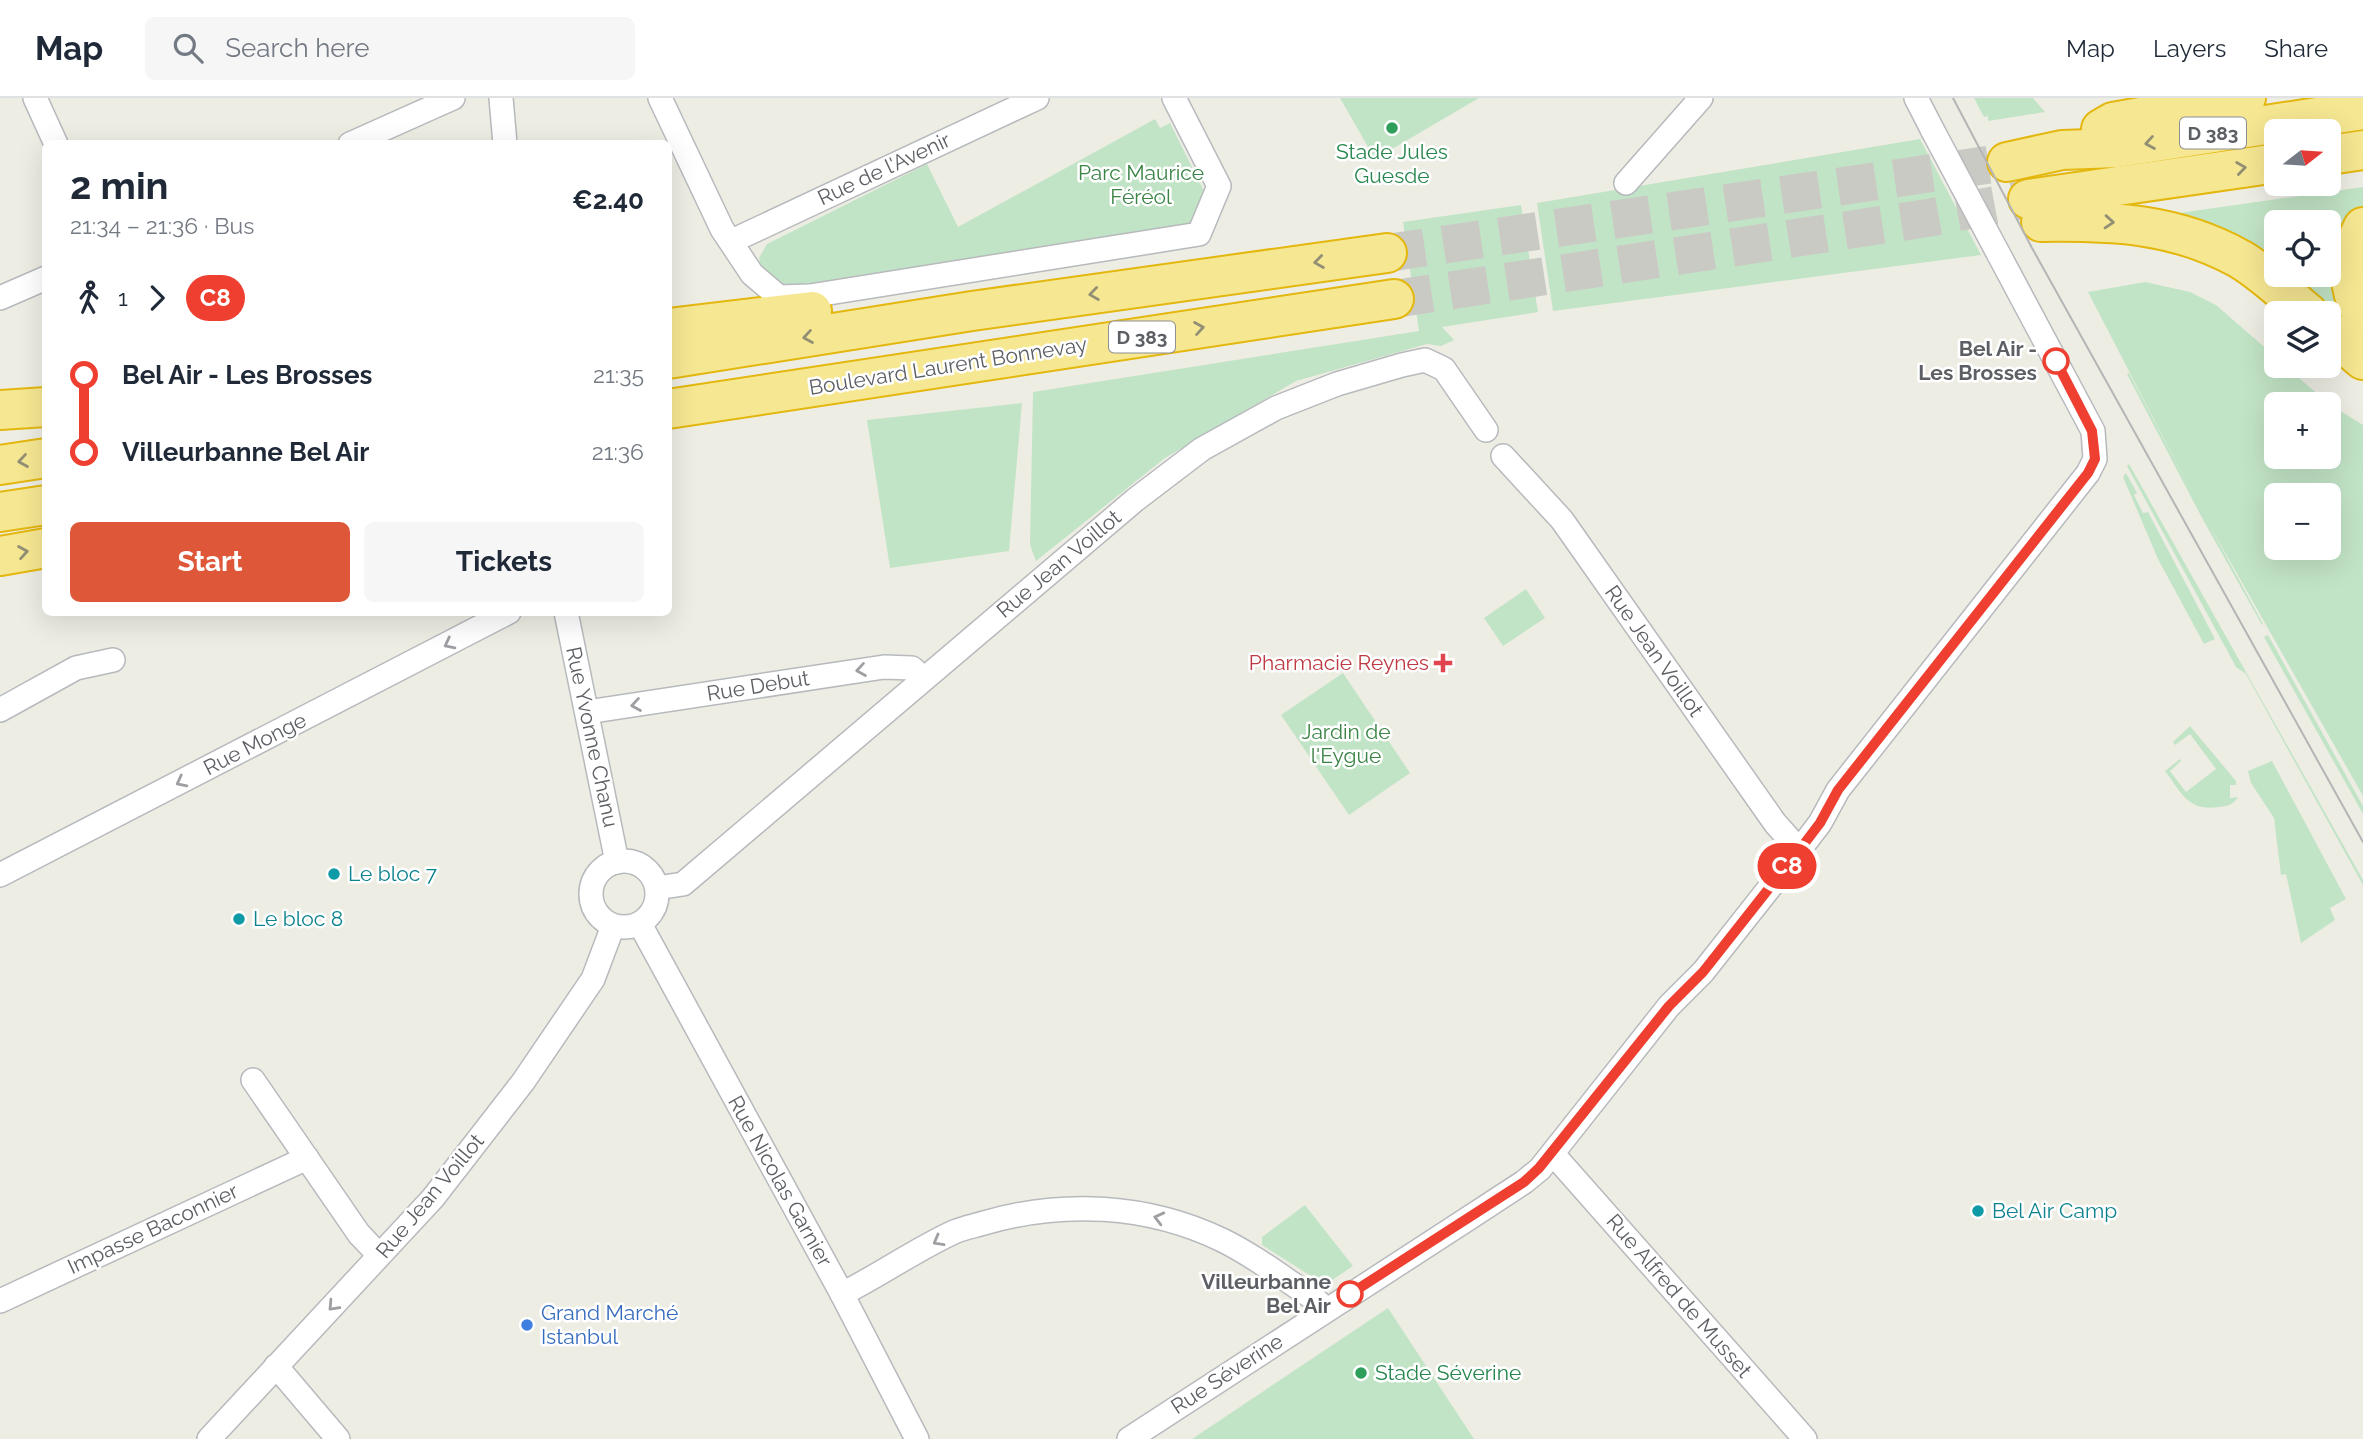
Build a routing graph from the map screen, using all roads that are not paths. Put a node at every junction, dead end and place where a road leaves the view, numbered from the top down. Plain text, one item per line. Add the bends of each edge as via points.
1 (35, 98) edge
2 (453, 98) edge
3 (501, 98) edge
4 (660, 98) edge
5 (1037, 98) edge
6 (1174, 98) edge
7 (1701, 98) edge
8 (1916, 98) edge
9 (2246, 98) edge
10 (2363, 110) edge
11 (54, 140) edge
12 (360, 140) edge
13 (505, 140) edge
14 (2062, 150) junction
15 (2363, 150) edge
16 (2342, 153) edge
17 (2007, 162) tunnel mouth
18 (2264, 166) edge
19 (1626, 183) dead end
20 (2363, 227) edge
21 (732, 241) junction
22 (1387, 253) tunnel mouth
23 (42, 280) edge
24 (0, 298) edge
25 (1394, 299) tunnel mouth
26 (2293, 301) edge
27 (972, 311) junction
28 (2363, 317) edge
29 (672, 328) edge
30 (2341, 341) edge
31 (672, 358) edge
32 (2363, 360) edge
33 (889, 375) junction
34 (42, 407) edge
35 (672, 408) edge
36 (0, 410) edge
37 (1486, 430) dead end
38 (672, 432) edge
39 (1503, 456) dead end
40 (42, 459) edge
41 (0, 465) edge
42 (42, 506) edge
43 (0, 512) edge
44 (42, 549) edge
45 (0, 556) edge
46 (501, 616) edge
47 (567, 616) edge
48 (114, 660) dead end
49 (924, 679) junction
50 (0, 710) edge
51 (587, 712) junction
52 (1800, 850) junction
53 (617, 862) junction
54 (0, 876) edge
55 (657, 888) junction
56 (640, 924) junction
57 (612, 926) junction
58 (253, 1080) dead end
59 (1553, 1154) junction
60 (307, 1158) junction
61 (379, 1255) junction
62 (842, 1294) junction
63 (0, 1301) edge
64 (1326, 1310) junction
65 (276, 1366) junction
66 (209, 1439) edge
67 (338, 1439) edge
68 (917, 1439) edge
69 (1129, 1439) edge
70 (1805, 1439) edge

1 - 11 street
2 - 12 street
3 - 13 street
4 - 21 street via 722,229
5 - 21 street, Rue de l'Avenir
6 - 21 street via 1219,186 1199,234 810,296 779,297 751,274
7 - 19 street
8 - 52 street, Rue Séverine, bridge via 2087,417 2095,459 2067,501 1838,790
9 - 14 highway via 2113,122
10 -> 14 highway, D 383 via 2117,148
14 - 17 highway, D 383
15 - 16 highway
18 - 26 highway, D 383 via 2035,211 2155,227 2199,239 2242,261
20 - 28 highway via 2353,248 2350,278
22 -> 27 highway, D 383
23 - 24 street
33 -> 25 highway, Boulevard Laurent Bonnevay / D 383
27 - 29 highway via 855,306
27 -> 31 highway, D 383
30 - 32 highway
33 - 35 highway, Boulevard Laurent Bonnevay / D 383
33 - 38 highway via 836,400
34 - 36 highway
37 - 49 street, Rue Jean Voillot via 1444,369 1425,360 1337,384 1276,408 1202,449 1135,500
39 - 52 street, Rue Jean Voillot via 1562,520 1774,823
40 -> 41 highway
42 - 43 highway
45 -> 44 highway
46 -> 54 street, Rue Monge
47 - 51 street, Rue Yvonne Chanu
48 - 50 street via 76,668
49 -> 51 street, Rue Debut via 912,668 884,667
49 - 55 street, Rue Jean Voillot via 683,884
51 - 53 street, Rue Yvonne Chanu
52 - 59 street, Rue Séverine
53 - 55 street via 638,864
53 - 57 street via 600,872 591,890 596,911
55 - 56 street via 654,909
56 - 57 street
56 - 62 street, Rue Nicolas Garnier
57 - 61 street, Rue Jean Voillot via 593,979 523,1082 433,1198
58 - 60 street
59 - 64 street, Rue Séverine via 1524,1182
59 - 70 street, Rue Alfred de Musset
60 - 61 street via 359,1234
60 - 63 street, Impasse Baconnier
61 -> 65 street, Rue Jean Voillot
64 -> 62 street via 1223,1240 1182,1224 1091,1207 1004,1217 955,1232
62 - 68 street, Rue Nicolas Garnier
64 - 69 street, Rue Séverine
65 - 66 street, Rue Jean Voillot
65 - 67 street

